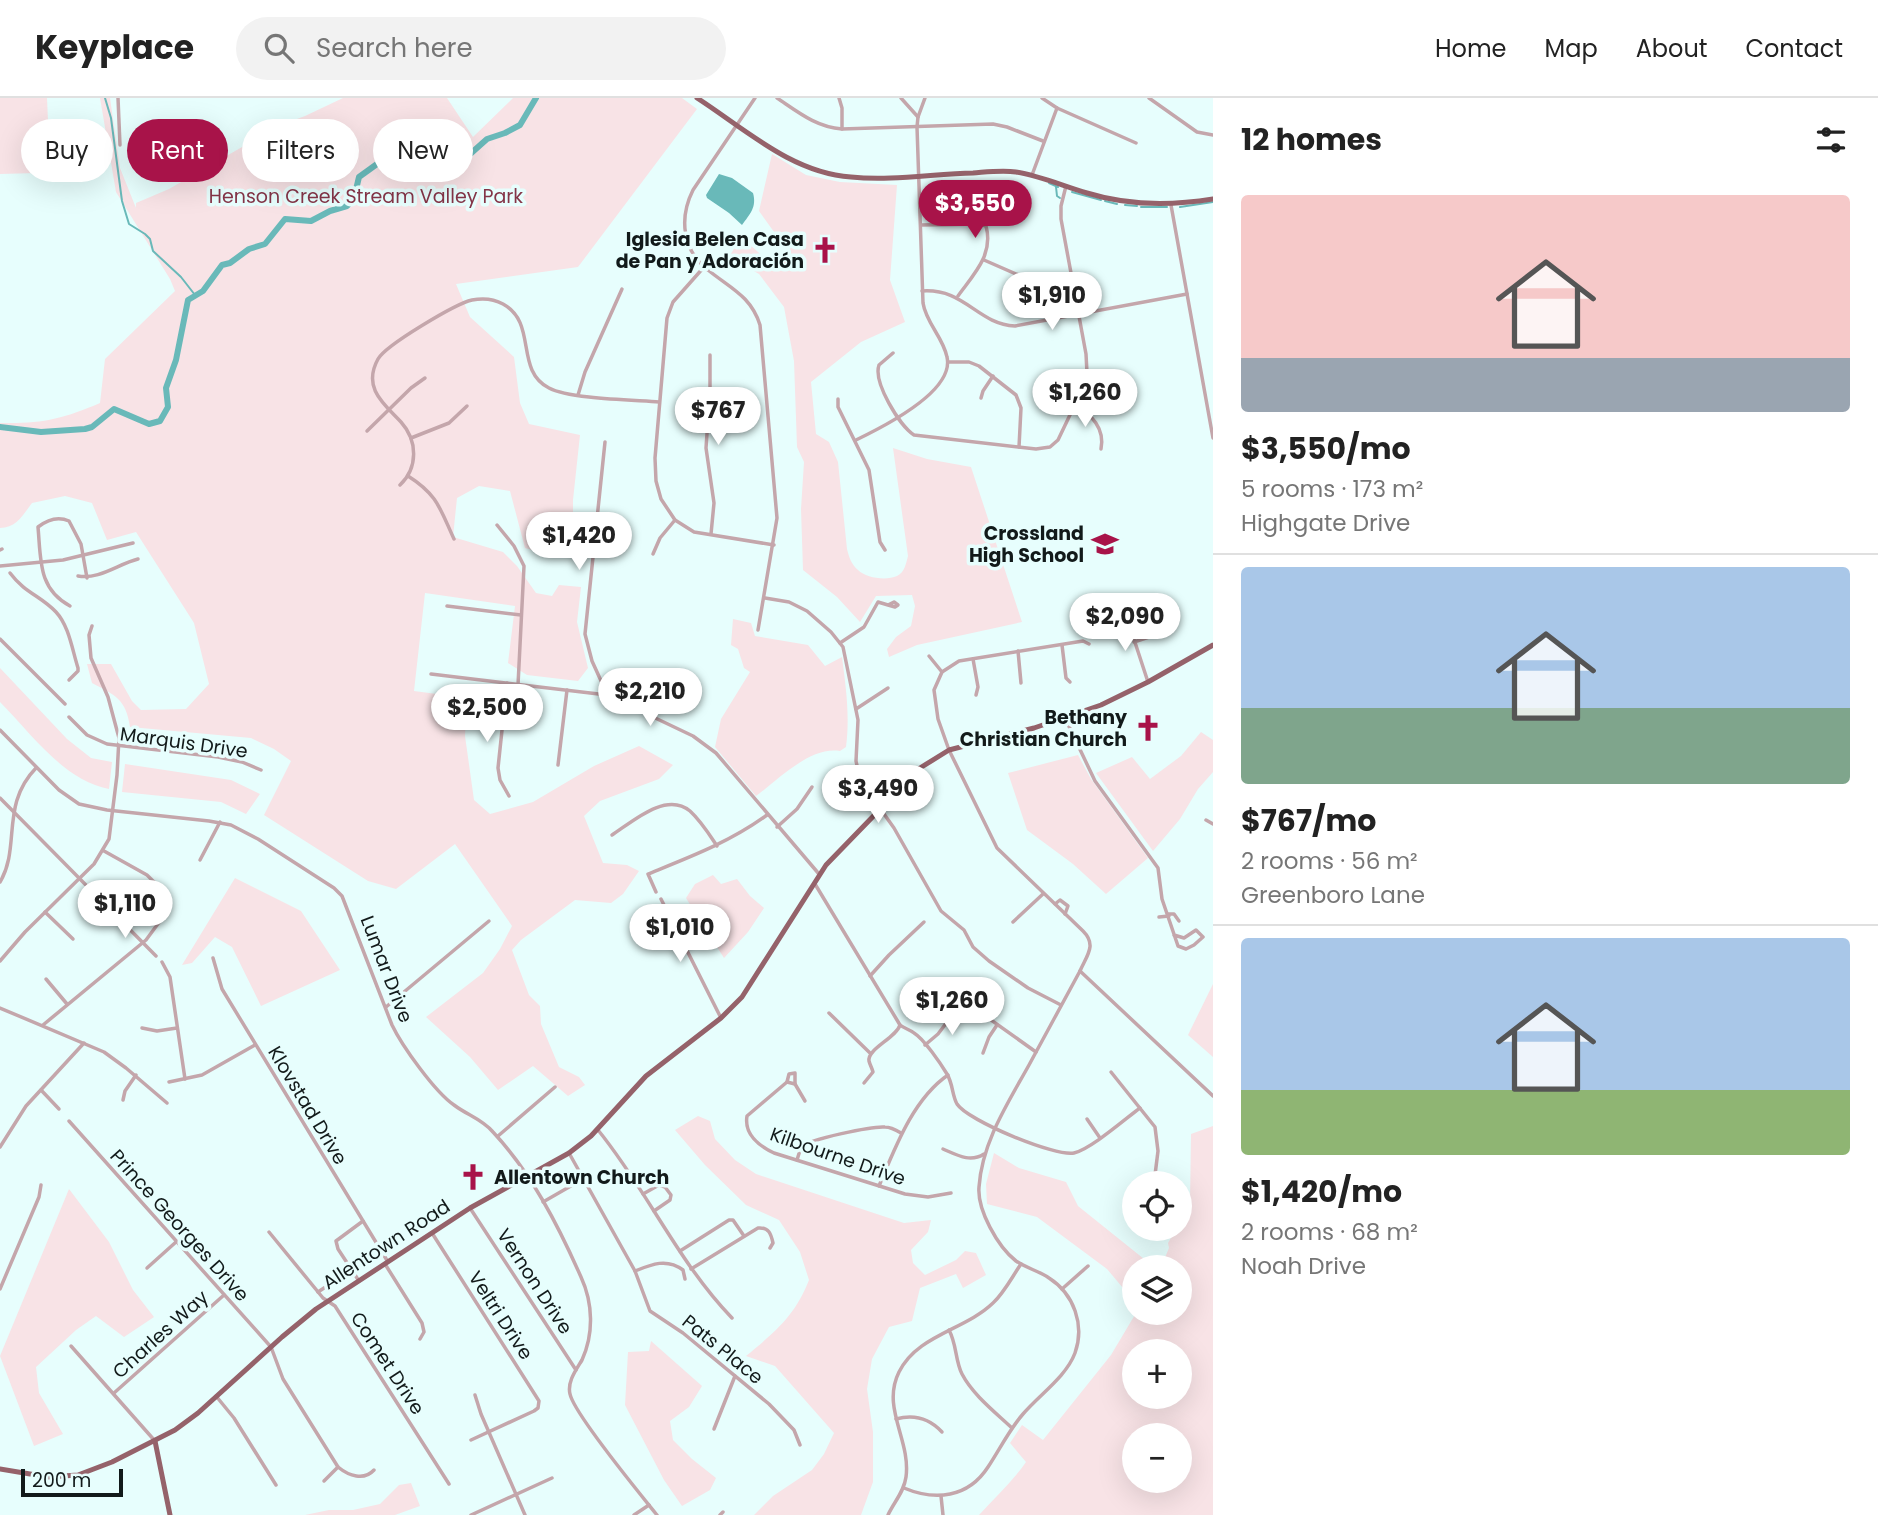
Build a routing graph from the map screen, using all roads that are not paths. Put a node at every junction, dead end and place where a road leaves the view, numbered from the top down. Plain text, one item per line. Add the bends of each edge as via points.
1 (118, 98) edge
2 (697, 98) edge
3 (755, 98) edge
4 (777, 98) edge
5 (839, 98) edge
6 (901, 98) edge
7 (925, 98) edge
8 (1042, 98) edge
9 (1149, 98) edge
10 (1058, 108) junction
11 (918, 117) junction
12 (736, 125) junction
13 (917, 127) junction
14 (842, 129) junction
15 (1213, 135) edge
16 (1043, 141) junction
17 (1136, 143) dead end
18 (120, 145) dead end
19 (918, 175) junction
20 (1032, 175) junction
21 (1066, 186) junction
22 (1213, 199) edge
23 (1171, 205) junction
24 (921, 225) junction
25 (984, 260) junction
26 (704, 267) junction
27 (1023, 277) dead end
28 (622, 289) dead end
29 (922, 291) junction
30 (1187, 295) junction
31 (957, 297) junction
32 (1078, 314) junction
33 (893, 354) dead end
34 (709, 355) dead end
35 (947, 362) junction
36 (993, 376) junction
37 (425, 378) dead end
38 (578, 395) junction
39 (981, 398) dead end
40 (838, 399) dead end
41 (659, 402) junction
42 (467, 406) dead end
43 (1074, 406) junction
44 (388, 411) junction
45 (898, 418) junction
46 (367, 431) dead end
47 (411, 438) junction
48 (1213, 438) edge
49 (856, 440) junction
50 (606, 442) dead end
51 (1018, 447) junction
52 (1101, 449) dead end
53 (408, 477) junction
54 (400, 485) dead end
55 (675, 520) junction
56 (497, 525) dead end
57 (711, 534) junction
58 (454, 539) dead end
59 (133, 543) dead end
60 (774, 545) junction
61 (885, 550) dead end
62 (653, 554) dead end
63 (85, 556) junction
64 (138, 559) dead end
65 (42, 563) junction
66 (0, 566) edge
67 (10, 573) dead end
68 (78, 576) dead end
69 (87, 578) junction
70 (50, 591) junction
71 (40, 598) junction
72 (765, 598) junction
73 (70, 606) dead end
74 (447, 606) dead end
75 (901, 610) dead end
76 (521, 615) junction
77 (1126, 615) dead end
78 (92, 626) dead end
79 (758, 631) dead end
80 (1167, 631) dead end
81 (0, 639) edge
82 (1134, 642) junction
83 (840, 643) junction
84 (1089, 643) dead end
85 (1062, 645) junction
86 (1213, 645) edge
87 (1018, 651) junction
88 (929, 656) dead end
89 (972, 659) junction
90 (942, 672) junction
91 (430, 674) dead end
92 (69, 680) dead end
93 (1070, 682) dead end
94 (1148, 682) junction
95 (507, 683) junction
96 (1021, 683) dead end
97 (518, 685) junction
98 (888, 688) dead end
99 (567, 690) junction
100 (607, 695) junction
101 (976, 695) dead end
102 (65, 704) dead end
103 (856, 709) junction
104 (69, 717) dead end
105 (1065, 718) junction
106 (0, 730) edge
107 (119, 747) junction
108 (950, 750) junction
109 (558, 765) dead end
110 (36, 768) junction
111 (261, 770) dead end
112 (812, 787) dead end
113 (509, 796) dead end
114 (0, 798) edge
115 (881, 807) junction
116 (13, 811) junction
117 (113, 811) junction
118 (767, 815) junction
119 (1206, 820) dead end
120 (219, 822) junction
121 (1213, 824) edge
122 (777, 827) junction
123 (612, 835) dead end
124 (717, 846) junction
125 (104, 851) junction
126 (200, 860) dead end
127 (820, 874) junction
128 (80, 879) junction
129 (0, 882) edge
130 (814, 882) junction
131 (656, 892) dead end
132 (1043, 894) junction
133 (661, 899) dead end
134 (1055, 904) junction
135 (46, 912) junction
136 (1065, 914) junction
137 (1168, 915) junction
138 (1159, 917) dead end
139 (489, 921) dead end
140 (1179, 921) dead end
141 (924, 922) dead end
142 (1013, 922) dead end
143 (1174, 935) junction
144 (73, 939) dead end
145 (142, 942) junction
146 (156, 956) dead end
147 (213, 958) dead end
148 (0, 961) edge
149 (162, 962) dead end
150 (1080, 971) junction
151 (870, 976) junction
152 (46, 979) dead end
153 (68, 1005) junction
154 (1061, 1005) junction
155 (386, 1007) junction
156 (0, 1008) edge
157 (829, 1013) dead end
158 (721, 1018) junction
159 (43, 1025) junction
160 (900, 1025) junction
161 (997, 1025) junction
162 (142, 1028) dead end
163 (177, 1028) junction
164 (85, 1043) junction
165 (255, 1045) junction
166 (925, 1045) junction
167 (1036, 1052) junction
168 (870, 1053) junction
169 (983, 1053) dead end
170 (1111, 1072) dead end
171 (136, 1075) junction
172 (948, 1075) junction
173 (186, 1079) junction
174 (169, 1082) dead end
175 (787, 1082) junction
176 (863, 1083) dead end
177 (795, 1084) junction
178 (555, 1087) dead end
179 (41, 1090) junction
180 (1213, 1096) edge
181 (123, 1100) dead end
182 (805, 1101) dead end
183 (167, 1103) dead end
184 (1140, 1108) junction
185 (59, 1109) dead end
186 (1087, 1119) dead end
187 (69, 1121) dead end
188 (995, 1129) junction
189 (598, 1130) junction
190 (901, 1133) junction
191 (497, 1137) junction
192 (1100, 1138) junction
193 (0, 1147) edge
194 (943, 1149) dead end
195 (569, 1153) junction
196 (985, 1154) junction
197 (797, 1160) junction
198 (1156, 1171) edge
199 (529, 1175) junction
200 (583, 1179) junction
201 (41, 1185) dead end
202 (879, 1186) junction
203 (643, 1194) junction
204 (951, 1194) dead end
205 (543, 1202) junction
206 (470, 1208) junction
207 (654, 1211) junction
208 (363, 1221) junction
209 (269, 1232) dead end
210 (432, 1233) junction
211 (744, 1236) junction
212 (176, 1242) junction
213 (770, 1248) dead end
214 (680, 1251) junction
215 (386, 1263) junction
216 (1021, 1264) junction
217 (1088, 1266) dead end
218 (147, 1268) dead end
219 (691, 1269) junction
220 (352, 1270) junction
221 (635, 1271) junction
222 (7, 1272) junction
223 (0, 1274) edge
224 (685, 1279) dead end
225 (359, 1281) junction
226 (0, 1289) edge
227 (1062, 1289) junction
228 (318, 1292) junction
229 (224, 1295) junction
230 (328, 1301) junction
231 (732, 1318) dead end
232 (949, 1331) junction
233 (420, 1339) dead end
234 (71, 1346) dead end
235 (271, 1347) junction
236 (576, 1370) junction
237 (735, 1376) junction
238 (114, 1393) junction
239 (475, 1395) dead end
240 (216, 1396) junction
241 (896, 1419) junction
242 (1012, 1428) junction
243 (714, 1429) dead end
244 (488, 1432) junction
245 (942, 1432) dead end
246 (471, 1440) dead end
247 (155, 1441) junction
248 (800, 1445) dead end
249 (338, 1467) junction
250 (0, 1469) edge
251 (374, 1470) dead end
252 (552, 1478) dead end
253 (324, 1481) dead end
254 (276, 1485) dead end
255 (449, 1485) dead end
256 (904, 1488) junction
257 (516, 1494) junction
258 (941, 1496) junction
259 (649, 1505) junction
260 (170, 1515) edge
261 (471, 1515) edge
262 (525, 1515) edge
263 (634, 1515) edge
264 (657, 1515) edge
265 (888, 1515) edge
266 (943, 1515) edge

1 - 18 street
2 - 12 main road
3 - 12 street
4 - 14 street via 818,124
5 - 14 street
6 - 11 street
7 - 11 street
8 - 10 street
9 - 15 street via 1198,132
10 - 16 street
10 - 17 street
11 - 13 street
12 - 19 main road via 793,161 820,171 860,178
12 - 26 street via 686,205 686,238
13 - 14 street
13 - 16 street via 998,125
13 - 19 street
16 - 20 street
19 - 20 main road
19 - 24 street
20 - 21 main road
21 - 23 main road via 1123,201
21 - 32 street via 1060,212
22 - 23 main road
23 - 30 street
24 - 25 street via 984,225 988,235
24 - 29 street
25 - 27 street
25 - 31 street
26 - 41 street via 668,313
26 - 60 street via 742,294 760,325 777,502
28 - 38 street
29 - 31 street via 938,290
29 - 35 street via 926,315
30 - 32 street
30 - 48 street
31 - 32 street via 1004,325 1022,326
32 - 43 street via 1087,367
33 - 45 street via 881,362 877,375
34 - 57 street via 706,448 714,503
35 - 36 street via 972,363
35 - 45 street via 937,385
36 - 39 street
36 - 51 street via 1020,402
37 - 44 street
38 - 41 street
38 - 44 street via 558,392 535,378 527,360 524,329 512,310 493,300 475,299 384,351 376,363 374,381 379,400
40 - 49 street
41 - 55 street via 656,481 660,499
42 - 47 street via 449,423
43 - 51 street via 1052,446
43 - 52 street via 1096,424
44 - 46 street
44 - 47 street
45 - 49 street
45 - 51 street via 917,437
47 - 53 street via 414,457
49 - 61 street via 869,470
50 - 100 street via 585,634
53 - 54 street
53 - 58 street via 435,498
55 - 57 street via 694,532
55 - 62 street
56 - 76 street via 524,566
57 - 60 street
59 - 63 street
60 - 72 street
63 - 65 street
63 - 65 street via 69,521 46,520 38,527
63 - 69 street
64 - 69 street
65 - 66 street
65 - 70 street
67 - 71 street
68 - 69 street
70 - 71 street
70 - 73 street
71 - 92 street via 58,614 66,629 78,668
72 - 79 street
72 - 83 street via 802,608
74 - 76 street
75 - 83 street via 896,602 878,602 864,627
76 - 97 street
77 - 82 street
78 - 107 street via 91,657 112,708
80 - 82 street
81 - 102 street
82 - 94 street
83 - 103 street
84 - 85 street
85 - 87 street
85 - 93 street
86 - 94 main road, Allentown Road
87 - 89 street
87 - 96 street
88 - 90 street
89 - 90 street via 953,663
89 - 101 street
90 - 108 street via 934,695
91 - 95 street
94 - 105 main road, Allentown Road
95 - 97 street
95 - 113 street via 498,771
97 - 99 street
98 - 103 street
99 - 100 street
99 - 109 street
100 - 118 street via 703,741
103 - 115 street via 858,770
104 - 107 street, Marquis Drive via 92,738
105 - 108 main road, Allentown Road
105 - 137 street via 1095,781 1158,868
106 - 110 street, Lumar Drive
107 - 111 street, Marquis Drive via 218,757
107 - 117 street
108 - 115 main road, Allentown Road via 915,772
108 - 132 street via 995,845
110 - 116 street
110 - 117 street, Lumar Drive via 72,800
112 - 122 street
114 - 116 street
115 - 127 main road, Allentown Road
115 - 154 street via 944,915 961,927 989,961
116 - 128 street
116 - 129 street via 7,866
117 - 120 street, Lumar Drive
117 - 125 street
118 - 122 street
118 - 124 street
119 - 121 street
120 - 126 street
120 - 155 street, Lumar Drive via 258,839 337,890
122 - 127 street
123 - 124 street via 657,808 673,805 693,814
124 - 131 street via 648,874
125 - 128 street
125 - 145 street via 147,875 161,894 160,921
127 - 130 main road, Allentown Road
128 - 135 street
128 - 145 street
130 - 151 street
130 - 158 main road, Allentown Road via 751,985
132 - 134 street
132 - 142 street
133 - 158 street
134 - 136 street
134 - 136 street via 1064,902 1068,906
135 - 144 street
135 - 148 street
136 - 150 street via 1091,941
137 - 138 street
137 - 140 street via 1174,914
137 - 143 street
139 - 155 street
141 - 151 street
143 - 143 street via 1184,938 1196,930 1203,937 1183,949
145 - 146 street
145 - 153 street
147 - 165 street, Klovstad Drive via 220,985
149 - 163 street via 170,978
150 - 154 street
150 - 180 street
151 - 160 street
152 - 153 street
153 - 159 street
154 - 167 street
155 - 191 street, Lumar Drive via 399,1038 444,1096
156 - 159 street
157 - 168 street
158 - 189 main road, Allentown Road via 646,1076
159 - 164 street
160 - 166 street
160 - 168 street via 898,1032
161 - 166 street via 969,1004 960,1005
161 - 167 street
161 - 169 street
162 - 163 street
163 - 173 street
164 - 171 street
164 - 179 street
165 - 173 street via 207,1073
165 - 208 street, Klovstad Drive
166 - 172 street
167 - 188 street
168 - 176 street via 873,1072
170 - 184 street
171 - 181 street
171 - 183 street
172 - 188 street via 959,1107
172 - 190 street
173 - 174 street
175 - 177 street
175 - 177 street via 789,1073 794,1072
175 - 197 street, Kilbourne Drive via 749,1113 746,1125 766,1150
177 - 182 street
178 - 191 street
179 - 185 street
179 - 193 street via 19,1114
184 - 192 street
184 - 198 street via 1155,1127
186 - 192 street
187 - 212 street, Prince Georges Drive
188 - 192 street via 1060,1152 1073,1153
188 - 196 street
189 - 195 main road, Allentown Road
189 - 203 street
190 - 197 street via 878,1127 813,1140 802,1147
190 - 202 street
191 - 199 street, Lumar Drive
194 - 196 street via 968,1159
195 - 199 main road, Allentown Road
195 - 200 street, Pats Place
196 - 216 street via 979,1201 1005,1249
197 - 202 street, Kilbourne Drive
199 - 205 street, Lumar Drive
199 - 206 main road, Allentown Road
200 - 205 street
200 - 221 street, Pats Place
201 - 222 street
202 - 204 street, Kilbourne Drive via 921,1197
203 - 207 street
203 - 207 street via 659,1185 670,1193 670,1200
205 - 236 street, Lumar Drive via 588,1296 589,1334
206 - 210 main road, Allentown Road
206 - 236 street, Vernon Drive
207 - 214 street
208 - 215 street, Klovstad Drive
208 - 220 street via 336,1241
209 - 228 street, Comet Drive
210 - 215 main road, Allentown Road
210 - 244 street, Veltri Drive via 539,1400 534,1411
211 - 213 street via 766,1228 773,1241
211 - 214 street via 729,1220
211 - 219 street
212 - 218 street
212 - 229 street, Prince Georges Drive
214 - 219 street
215 - 225 main road, Allentown Road
215 - 233 street, Klovstad Drive via 422,1323
216 - 227 street
216 - 232 street via 993,1303
217 - 227 street
219 - 231 street
220 - 225 street
220 - 228 street
221 - 224 street via 668,1263 683,1270
221 - 237 street, Pats Place via 652,1314
222 - 223 street
222 - 226 street
225 - 230 main road, Allentown Road
227 - 242 street via 1077,1318 1075,1352
228 - 230 street, Comet Drive
229 - 235 street, Prince Georges Drive
229 - 238 street, Charles Way
230 - 235 main road, Allentown Road
230 - 255 street, Comet Drive
232 - 241 street via 921,1346 903,1364 892,1397
232 - 242 street via 964,1377 994,1414
234 - 238 street
235 - 240 main road, Allentown Road
235 - 249 street via 283,1379
236 - 259 street, Lumar Drive via 569,1391 573,1404
237 - 243 street
237 - 248 street, Pats Place via 786,1421
238 - 247 street
239 - 244 street
240 - 247 main road, Allentown Road
240 - 254 street
241 - 245 street via 920,1418
241 - 256 street via 907,1458
242 - 258 street via 983,1475 960,1491
244 - 246 street
244 - 257 street
247 - 250 main road, Allentown Road via 71,1476
247 - 260 main road
249 - 251 street via 359,1477
249 - 253 street
252 - 257 street
256 - 258 street
256 - 265 street
257 - 261 street
257 - 262 street
258 - 266 street
259 - 263 street
259 - 264 street, Lumar Drive

